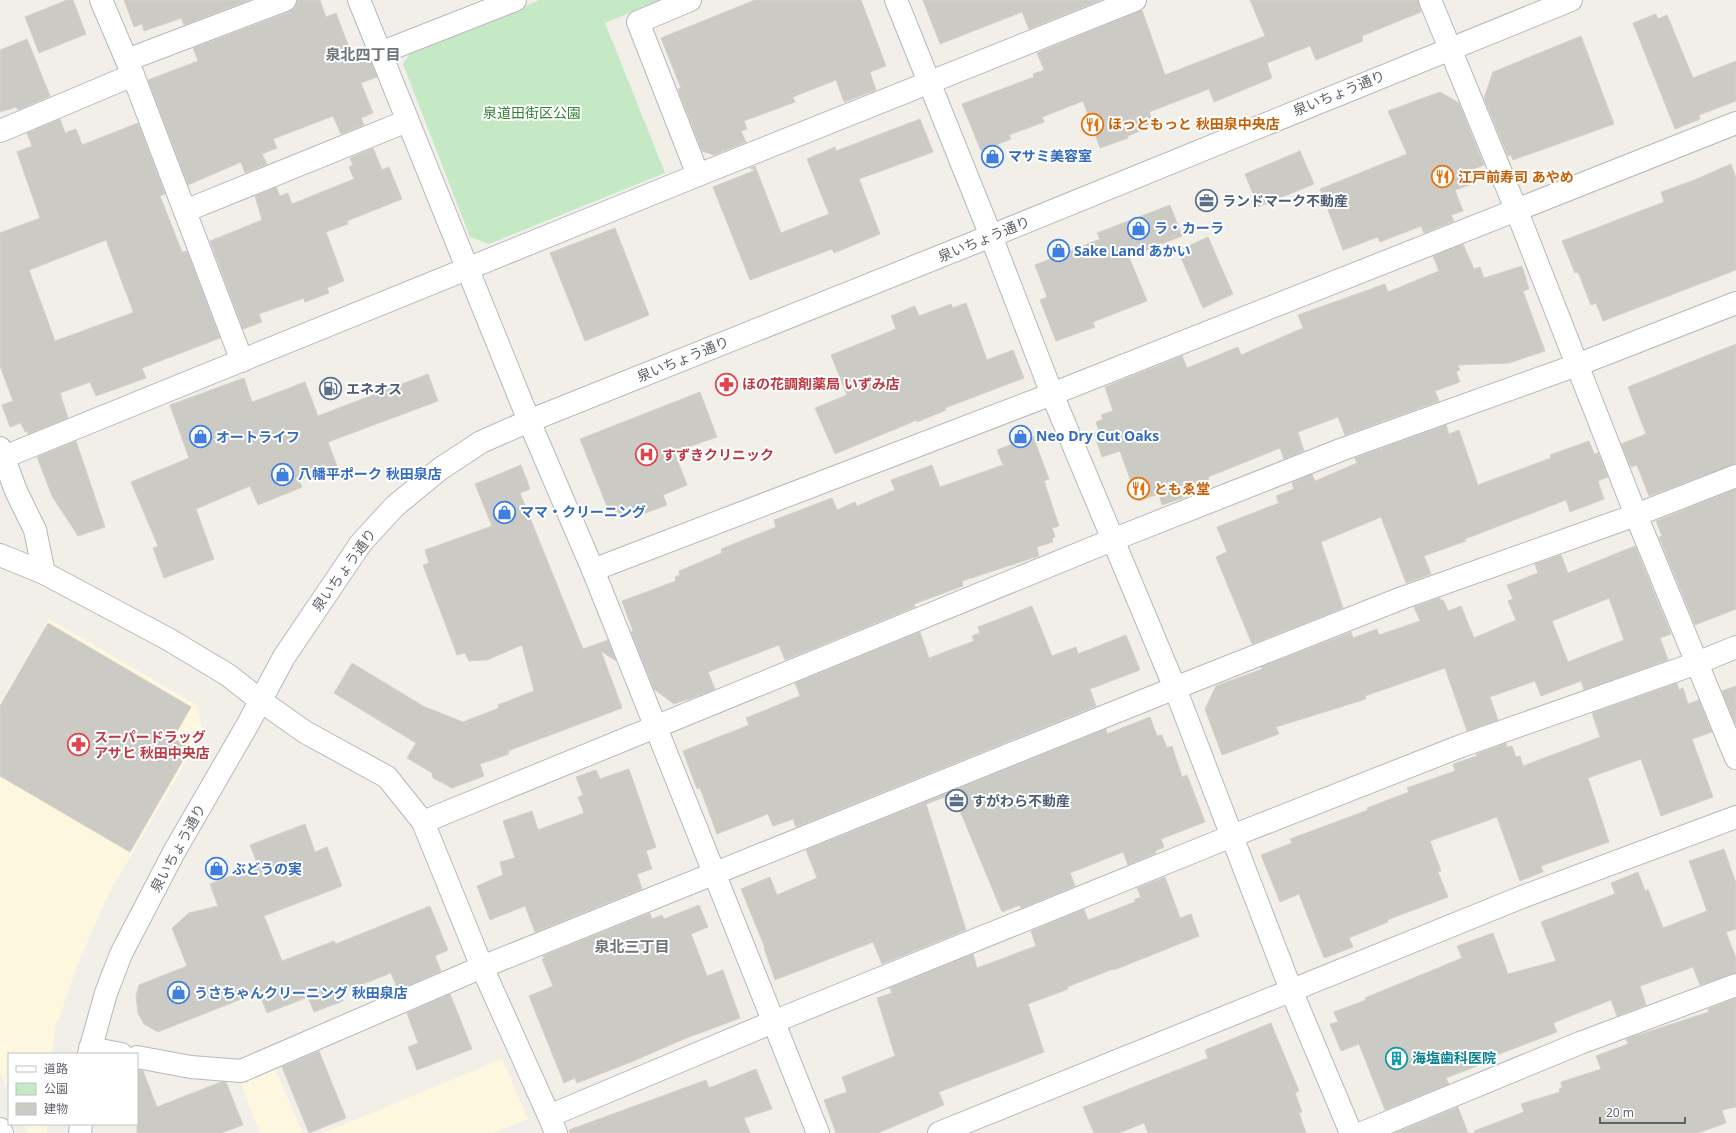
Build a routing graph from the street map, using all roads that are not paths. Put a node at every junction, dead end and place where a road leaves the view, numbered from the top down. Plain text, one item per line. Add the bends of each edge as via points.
1 (101, 0) edge
2 (285, 0) edge
3 (359, 0) edge
4 (515, 0) edge
5 (690, 0) edge
6 (896, 0) edge
7 (1135, 0) edge
8 (1430, 0) edge
9 (1571, 0) edge
10 (1449, 49) junction
11 (380, 53) junction
12 (130, 68) junction
13 (929, 84) junction
14 (407, 121) junction
15 (1736, 123) edge
16 (0, 131) edge
17 (698, 175) junction
18 (1516, 209) junction
19 (185, 211) junction
20 (991, 236) junction
21 (467, 269) junction
22 (1736, 303) edge
23 (242, 361) junction
24 (1577, 365) junction
25 (1052, 394) junction
26 (529, 421) junction
27 (2, 452) edge
28 (1736, 476) edge
29 (1636, 515) junction
30 (1112, 540) junction
31 (0, 555) edge
32 (593, 570) junction
33 (44, 573) junction
34 (1736, 647) edge
35 (1697, 663) junction
36 (1175, 688) junction
37 (261, 701) junction
38 (655, 726) junction
39 (1736, 758) edge
40 (1736, 817) edge
41 (423, 822) junction
42 (1232, 836) junction
43 (714, 873) junction
44 (482, 966) junction
45 (1736, 985) edge
46 (1291, 990) junction
47 (773, 1022) junction
48 (90, 1051) edge
49 (111, 1053) edge
50 (138, 1057) edge
51 (552, 1124) edge
52 (0, 1129) edge
53 (2, 1133) edge
54 (818, 1133) edge
55 (939, 1133) edge
56 (1351, 1133) edge
57 (1362, 1133) edge

1 - 12 street
2 - 12 street
3 - 11 street
4 - 11 street
5 - 17 street via 638,22
6 - 13 street
7 - 13 street
8 - 10 street
9 - 10 street, 泉いちょう通り
10 - 18 street
10 - 20 street, 泉いちょう通り
11 - 14 street
12 - 16 street
12 - 19 street
13 - 17 street
13 - 20 street
14 - 19 street
14 - 21 street
15 - 18 street
17 - 21 street
18 - 24 street
18 - 25 street
19 - 23 street
20 - 25 street
20 - 26 street, 泉いちょう通り
21 - 23 street
21 - 26 street
22 - 24 street
23 - 27 street
24 - 29 street
24 - 30 street via 1343,449
25 - 30 street
25 - 32 street
26 - 32 street
26 - 37 street, 泉いちょう通り via 481,442 446,465 395,506 361,543 284,657
27 - 33 street via 16,491 35,530
28 - 29 street
29 - 35 street
29 - 36 street via 1402,598
30 - 36 street
30 - 38 street
31 - 33 street
32 - 38 street
33 - 37 street via 168,639 228,675
34 - 35 street
35 - 39 street
35 - 42 street via 1460,746
36 - 42 street
36 - 43 street
37 - 41 street via 305,732 387,777
37 - 48 street, 泉いちょう通り via 174,852 121,954 106,993
38 - 41 street
38 - 43 street
40 - 46 street via 1522,897
41 - 44 street
42 - 46 street
42 - 47 street
43 - 44 street
43 - 47 street
44 - 50 street via 242,1071 190,1067
44 - 51 street
45 - 57 street via 1580,1042
46 - 55 street
46 - 56 street
47 - 51 street
47 - 54 street
48 - 49 street
52 - 53 street

